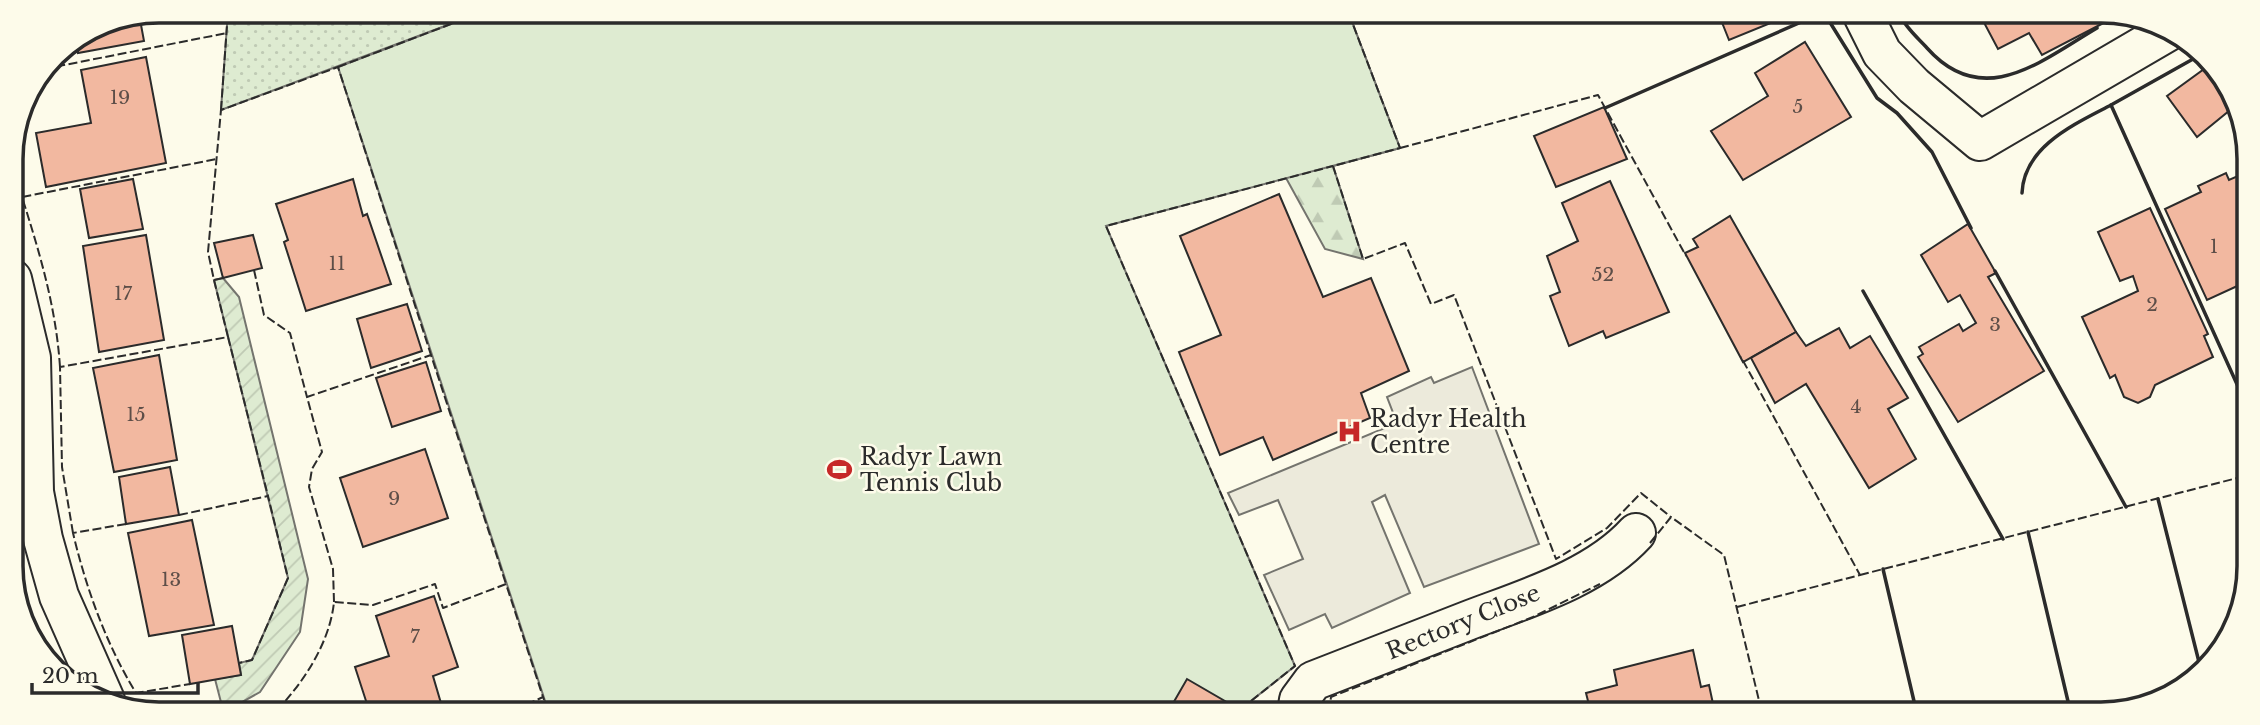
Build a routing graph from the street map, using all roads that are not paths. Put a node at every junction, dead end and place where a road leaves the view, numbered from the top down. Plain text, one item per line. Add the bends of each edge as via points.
1 (1867, 23) edge
2 (2160, 36) edge
3 (23, 325) edge
4 (1636, 533) dead end
5 (100, 688) edge
6 (1299, 702) edge

1 - 2 street via 1882,53 1980,141
3 - 5 street via 31,358 34,492 43,539 59,596
4 - 6 street, Rectory Close via 1594,566 1525,599 1313,681

